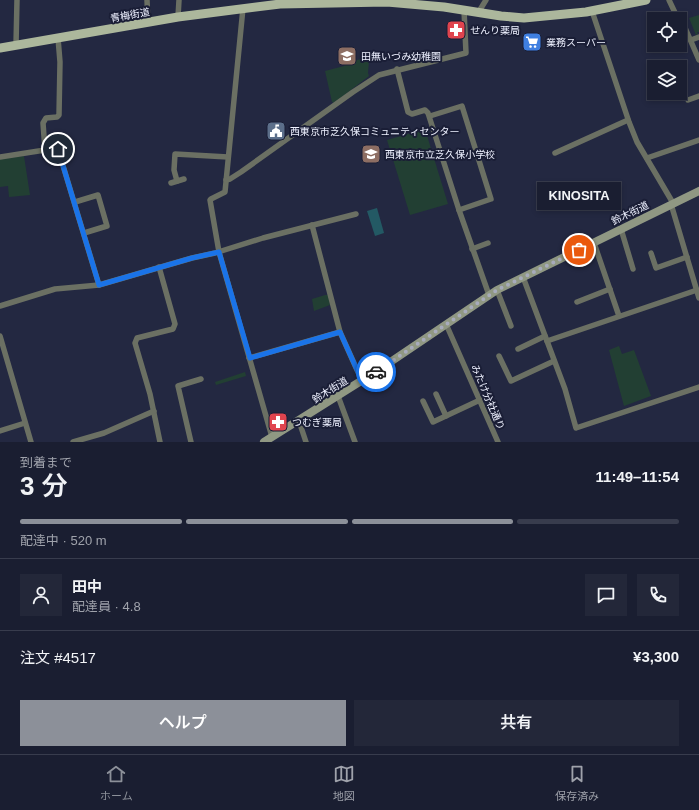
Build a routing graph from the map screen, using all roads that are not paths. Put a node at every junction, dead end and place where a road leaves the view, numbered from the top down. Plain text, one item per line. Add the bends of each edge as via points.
1 (17, 0) edge
2 (147, 0) edge
3 (179, 0) edge
4 (486, 0) edge
5 (646, 0) edge
6 (669, 0) edge
7 (330, 2) edge
8 (247, 6) junction
9 (464, 10) junction
10 (592, 11) junction
11 (675, 12) edge
12 (478, 13) junction
13 (178, 17) junction
14 (148, 23) junction
15 (687, 33) edge
16 (699, 37) edge
17 (58, 38) junction
18 (691, 40) junction
19 (16, 45) junction
20 (0, 48) edge
21 (699, 60) edge
22 (397, 69) junction
23 (699, 96) edge
24 (688, 100) dead end
25 (430, 116) junction
26 (628, 120) junction
27 (699, 140) edge
28 (45, 150) junction
29 (555, 152) dead end
30 (0, 157) edge
31 (228, 158) junction
32 (647, 158) junction
33 (184, 179) dead end
34 (226, 180) junction
35 (177, 181) junction
36 (171, 183) dead end
37 (699, 190) edge
38 (75, 202) junction
39 (672, 204) junction
40 (459, 210) junction
41 (356, 214) dead end
42 (312, 225) junction
43 (621, 230) junction
44 (84, 233) junction
45 (488, 243) dead end
46 (594, 243) junction
47 (472, 249) junction
48 (219, 252) junction
49 (651, 253) dead end
50 (687, 257) junction
51 (159, 267) junction
52 (633, 270) dead end
53 (523, 277) junction
54 (99, 285) junction
55 (610, 289) junction
56 (497, 290) junction
57 (696, 290) junction
58 (489, 295) junction
59 (699, 298) edge
60 (577, 302) dead end
61 (0, 306) edge
62 (619, 316) junction
63 (446, 324) junction
64 (512, 326) dead end
65 (340, 332) junction
66 (0, 336) edge
67 (546, 339) junction
68 (518, 349) dead end
69 (499, 356) dead end
70 (250, 358) junction
71 (554, 361) junction
72 (201, 379) dead end
73 (362, 381) junction
74 (699, 387) edge
75 (436, 394) dead end
76 (338, 396) junction
77 (480, 400) junction
78 (423, 401) dead end
79 (154, 411) junction
80 (446, 416) junction
81 (299, 421) junction
82 (25, 423) junction
83 (0, 431) edge
84 (272, 437) junction
85 (31, 442) edge
86 (73, 442) edge
87 (160, 442) edge
88 (191, 442) edge
89 (264, 442) edge
90 (306, 442) edge
91 (355, 442) edge
92 (498, 442) edge

1 - 19 street
2 - 14 street
3 - 13 street
4 - 12 street
5 - 10 main road, 青梅街道
6 - 11 street
7 - 8 main road, 青梅街道
7 - 9 main road, 青梅街道 via 387,2
8 - 13 main road, 青梅街道
8 - 31 street
9 - 12 main road, 青梅街道
9 - 22 street via 466,53
10 - 12 main road, 青梅街道 via 524,18
10 - 26 street
13 - 14 main road, 青梅街道
14 - 17 main road, 青梅街道
15 - 18 street
16 - 18 street
17 - 19 main road, 青梅街道
17 - 28 street via 59,115 46,118 43,123
18 - 21 street
19 - 20 main road, 青梅街道
22 - 25 street via 408,112 412,114 425,110
22 - 34 street via 379,74
23 - 24 street
25 - 40 street
25 - 40 street via 462,106 491,199
26 - 29 street
26 - 32 street
27 - 32 street
28 - 30 street
28 - 38 street via 58,149
31 - 34 street
31 - 35 street via 175,154 174,170
32 - 39 street
33 - 35 street
34 - 48 street via 225,192 210,200
35 - 36 street
37 - 39 main road, 鈴木街道
38 - 44 street
38 - 44 street via 98,195 107,226
39 - 43 main road, 鈴木街道
39 - 50 street
40 - 47 street
41 - 42 street
42 - 48 street
42 - 65 street
43 - 46 main road, 鈴木街道
43 - 52 street
44 - 54 street
45 - 47 street
46 - 53 main road, 鈴木街道
46 - 55 street
47 - 58 street
48 - 51 street
48 - 70 street
49 - 50 street via 656,268
50 - 57 street
51 - 54 street
51 - 79 street via 175,324 173,328 137,338 135,343
53 - 56 main road, 鈴木街道
53 - 67 street
54 - 61 street via 55,289
55 - 60 street
55 - 62 street
56 - 58 main road, 鈴木街道
56 - 64 street
57 - 59 street
57 - 62 street
58 - 63 main road, 鈴木街道
62 - 67 street
63 - 73 main road, 鈴木街道
63 - 77 street, みたけ分社通り
65 - 70 street
65 - 73 street
66 - 82 street
67 - 68 street
67 - 71 street
69 - 71 street via 510,381
70 - 84 street
71 - 74 street via 576,428
72 - 88 street via 178,386
73 - 76 main road, 鈴木街道
75 - 80 street
76 - 81 main road, 鈴木街道
76 - 91 street
77 - 80 street
77 - 92 street, みたけ分社通り
78 - 80 street via 433,422
79 - 86 street via 104,433
79 - 87 street
81 - 84 main road, 鈴木街道
81 - 90 street
82 - 83 street
82 - 85 street
84 - 89 main road, 鈴木街道

